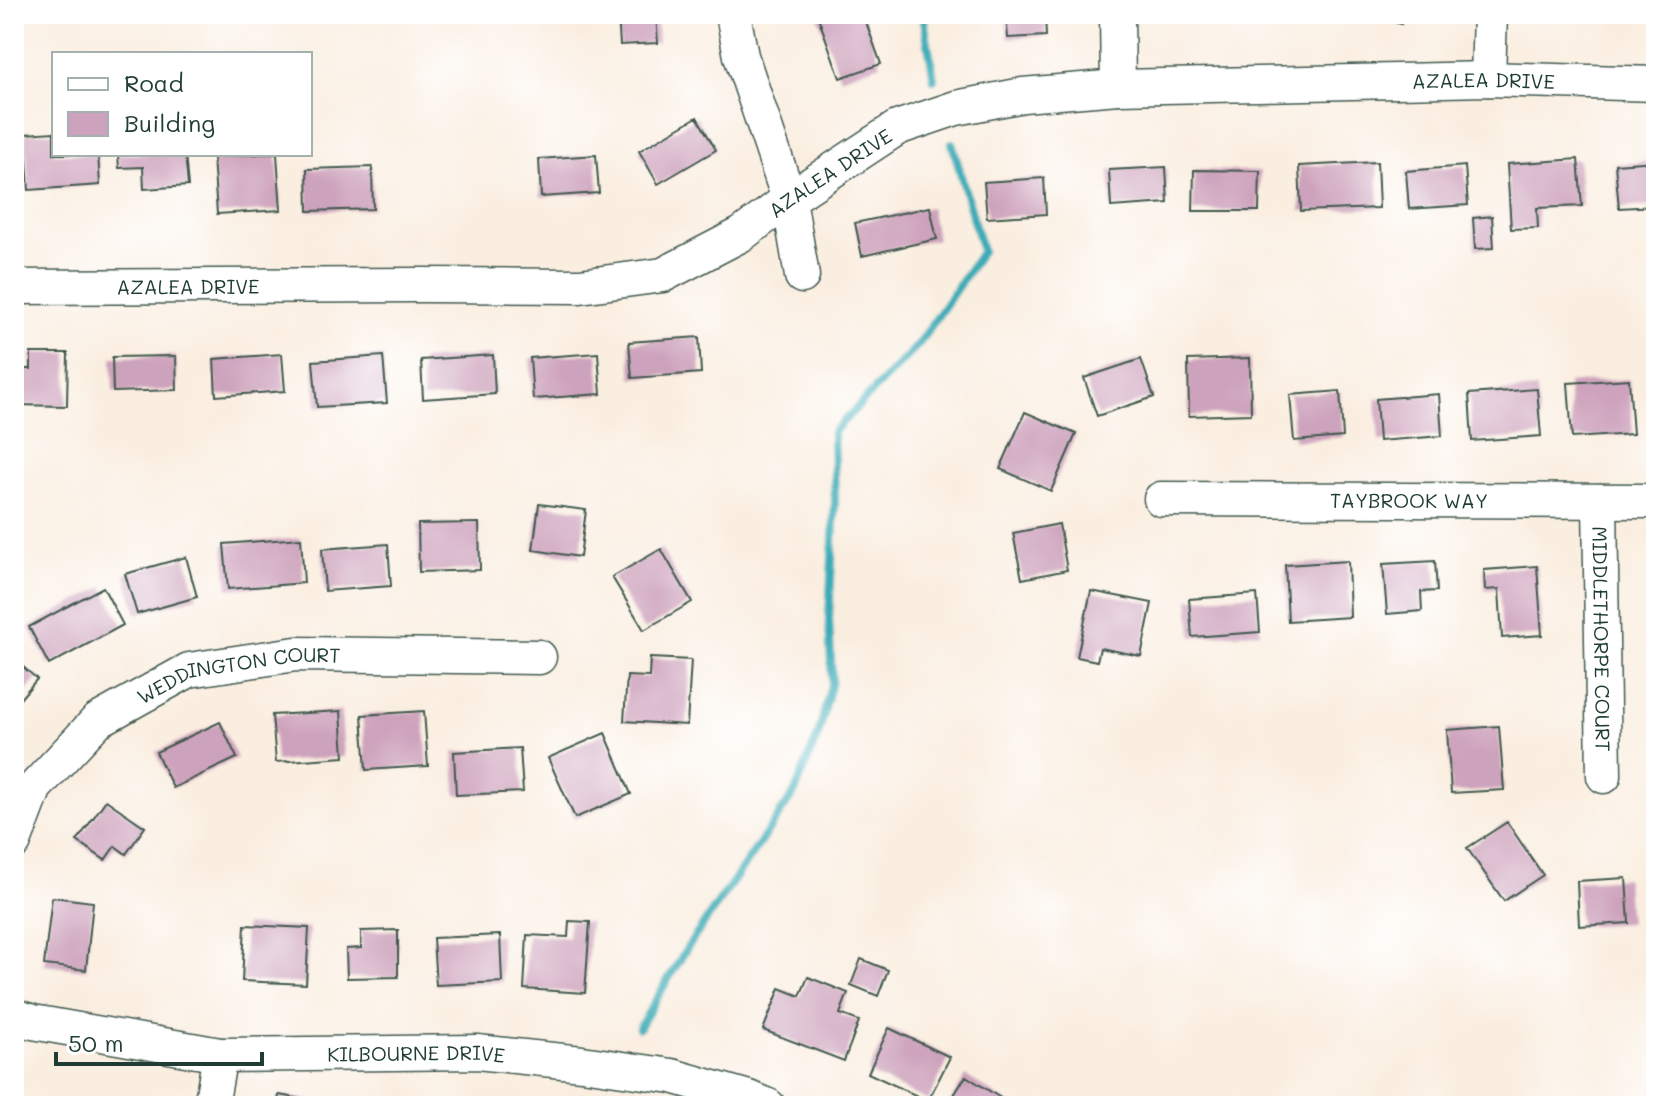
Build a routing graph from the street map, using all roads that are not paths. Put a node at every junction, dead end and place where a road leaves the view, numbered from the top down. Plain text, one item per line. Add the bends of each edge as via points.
1 (733, 14) edge
2 (1117, 14) edge
3 (1490, 14) edge
4 (1488, 79) junction
5 (1656, 84) edge
6 (1118, 87) junction
7 (789, 199) junction
8 (802, 276) dead end
9 (14, 287) edge
10 (1161, 499) dead end
11 (1600, 501) junction
12 (1656, 501) edge
13 (539, 657) dead end
14 (1604, 776) dead end
15 (14, 842) edge
16 (14, 1016) edge
17 (220, 1055) junction
18 (211, 1106) edge
19 (768, 1106) edge

1 - 7 street via 741,56
2 - 6 street
3 - 4 street
4 - 5 street, AZALEA DRIVE
4 - 6 street, AZALEA DRIVE
6 - 7 street, AZALEA DRIVE via 1023,95 956,108 897,128
7 - 8 street
7 - 9 street, AZALEA DRIVE via 742,234 663,275 580,286
10 - 11 street, TAYBROOK WAY
11 - 12 street, TAYBROOK WAY
11 - 14 street, MIDDLETHORPE COURT
13 - 15 street, WEDDINGTON COURT via 296,654 189,670 97,721 35,787
16 - 17 street, KILBOURNE DRIVE
17 - 18 street
17 - 19 street, KILBOURNE DRIVE via 477,1052 672,1076

